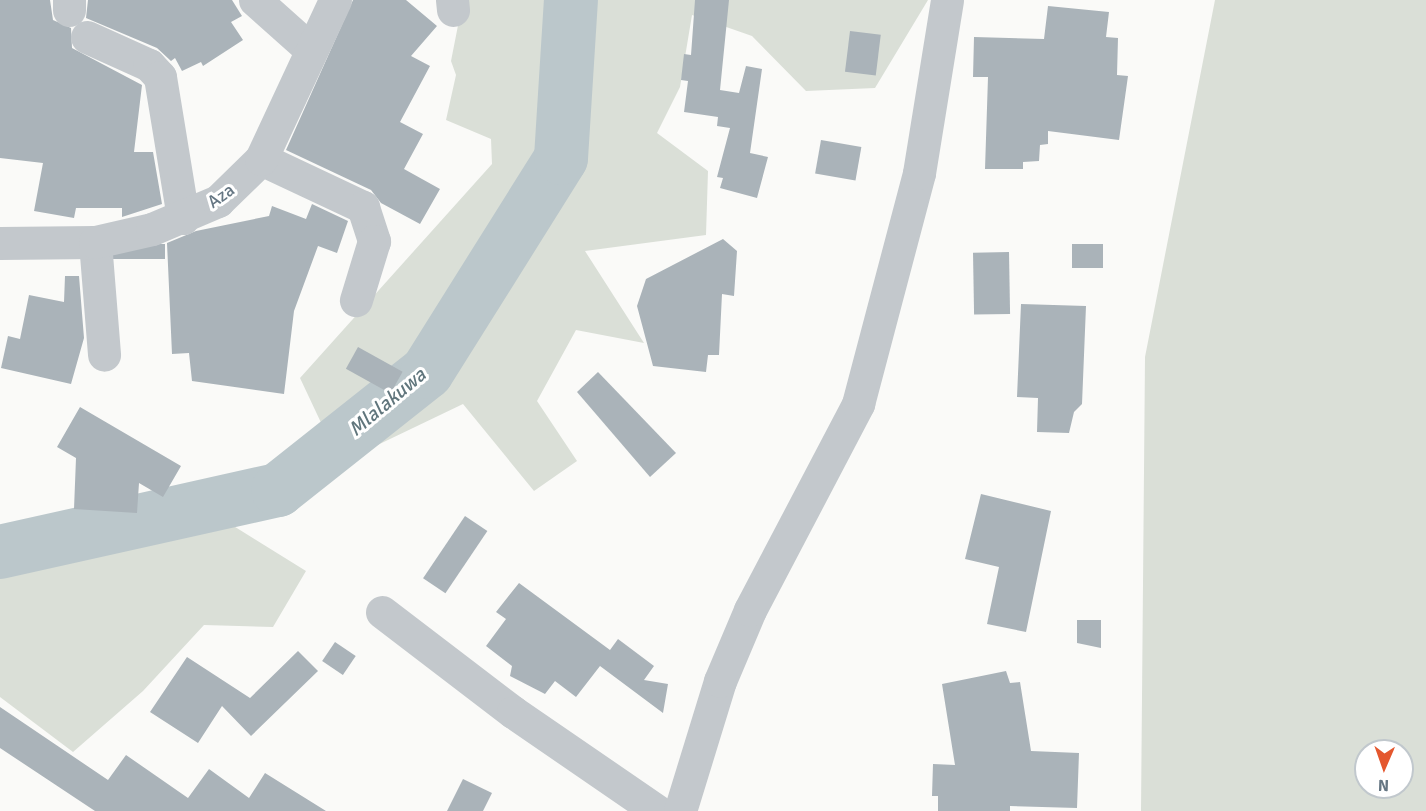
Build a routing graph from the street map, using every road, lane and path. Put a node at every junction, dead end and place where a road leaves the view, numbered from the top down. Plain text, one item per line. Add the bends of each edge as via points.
1 (255, 0) edge
2 (335, 0) edge
3 (947, 0) edge
4 (87, 37) dead end
5 (310, 49) junction
6 (261, 159) junction
7 (183, 218) junction
8 (95, 242) junction
9 (0, 243) edge
10 (356, 300) dead end
11 (104, 355) dead end
12 (382, 612) dead end
13 (657, 811) edge
14 (681, 811) edge

1 - 5 street
2 - 5 street, Aza
3 - 14 street via 919,173 858,404 750,610 720,681
4 - 7 street via 149,65 159,77
5 - 6 street, Aza
6 - 7 street, Aza via 218,201
6 - 10 street via 363,207 374,241
7 - 8 street, Aza
8 - 9 street, Aza
8 - 11 street
12 - 13 street via 513,712

